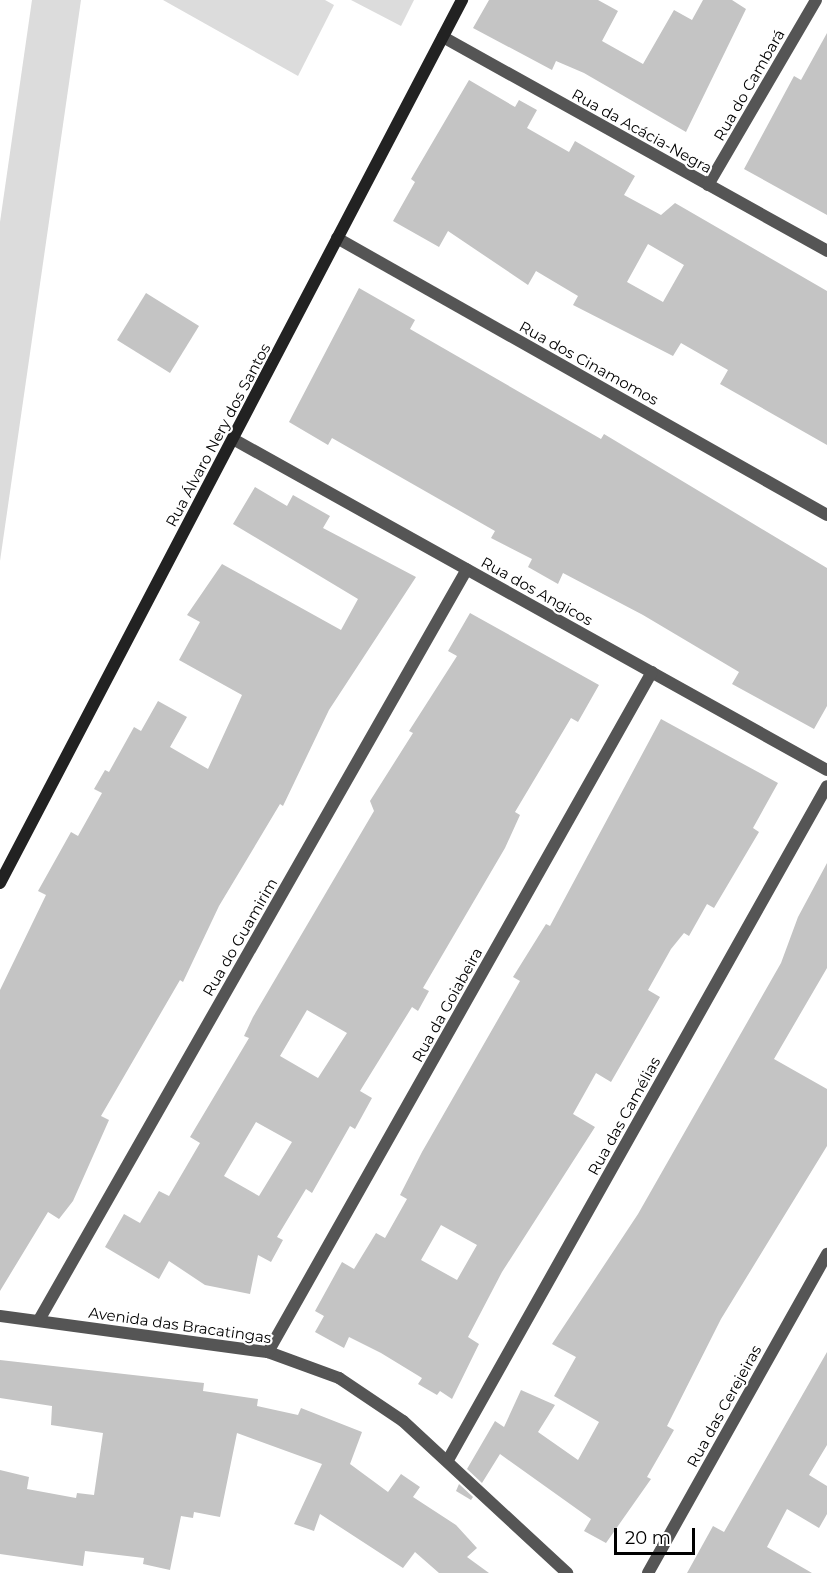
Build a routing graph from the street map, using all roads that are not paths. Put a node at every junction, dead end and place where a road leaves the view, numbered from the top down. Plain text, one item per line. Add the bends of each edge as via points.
1 (462, 0) edge
2 (816, 0) edge
3 (443, 37) junction
4 (708, 185) junction
5 (337, 238) junction
6 (827, 251) edge
7 (233, 439) junction
8 (827, 515) edge
9 (467, 569) junction
10 (652, 672) junction
11 (827, 770) edge
12 (827, 786) edge
13 (0, 884) edge
14 (827, 1254) edge
15 (0, 1316) edge
16 (39, 1320) junction
17 (268, 1352) junction
18 (448, 1460) junction
19 (567, 1573) edge
20 (648, 1573) edge

1 - 3 main road, Rua Álvaro Nery dos Santos
2 - 4 street, Rua do Cambará
3 - 4 street, Rua da Acácia-Negra
3 - 5 main road, Rua Álvaro Nery dos Santos
4 - 6 street, Rua da Acácia-Negra
5 - 7 main road, Rua Álvaro Nery dos Santos
5 - 8 street, Rua dos Cinamomos
7 - 9 street, Rua dos Angicos
7 - 13 main road, Rua Álvaro Nery dos Santos
9 - 10 street, Rua dos Angicos
9 - 16 street, Rua do Guamirim
10 - 11 street, Rua dos Angicos
10 - 17 street, Rua da Goiabeira
12 - 18 street, Rua das Camélias
14 - 20 street, Rua das Cerejeiras
15 - 16 street, Avenida das Bracatingas
16 - 17 street, Avenida das Bracatingas
17 - 18 street, Avenida das Bracatingas via 304,1363 370,1395
18 - 19 street, Avenida das Bracatingas

